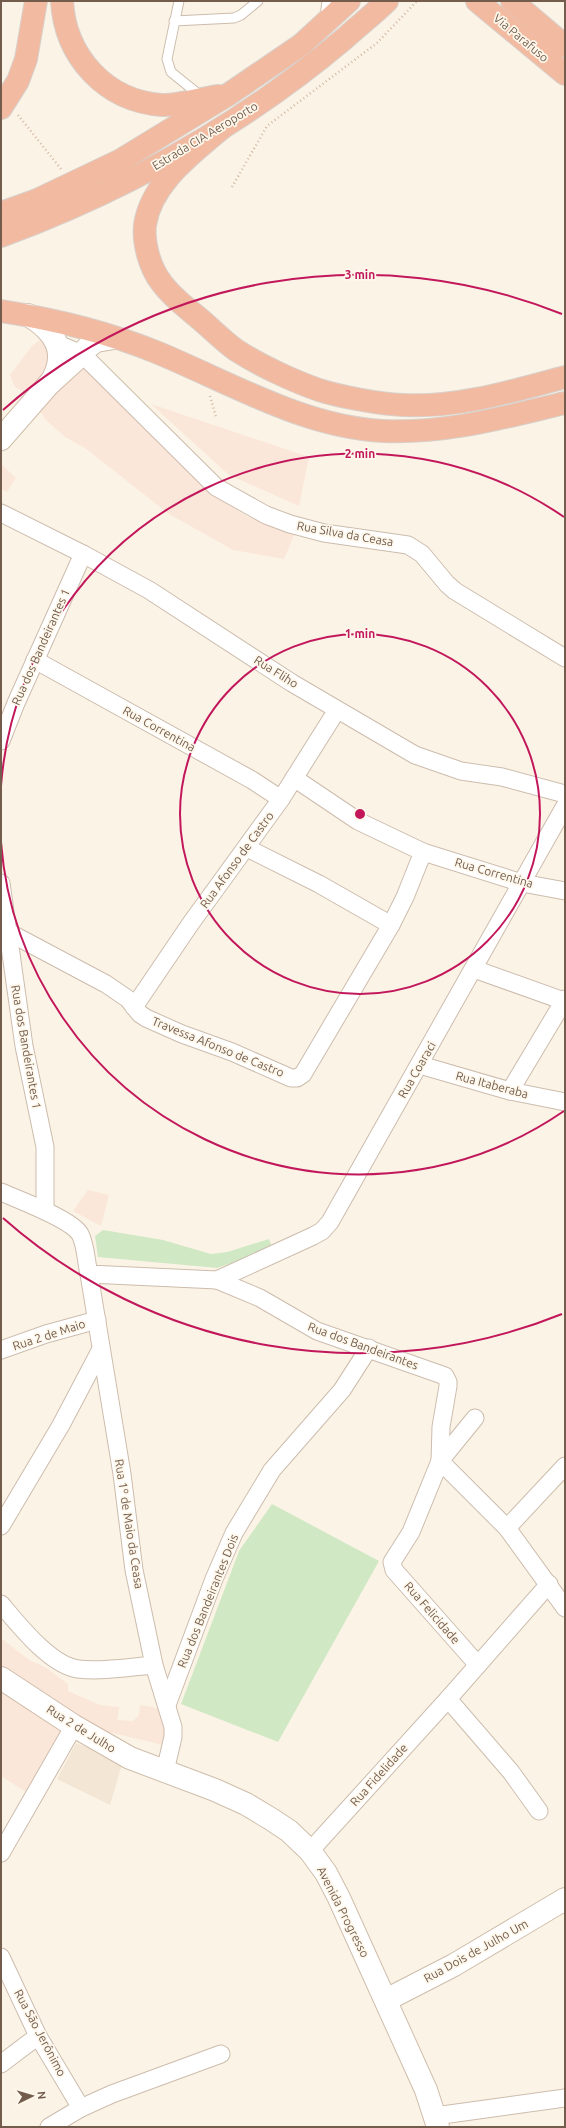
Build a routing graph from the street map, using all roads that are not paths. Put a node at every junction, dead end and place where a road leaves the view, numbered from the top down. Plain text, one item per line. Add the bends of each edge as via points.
1 (36, 1) edge
2 (62, 1) edge
3 (179, 1) edge
4 (258, 1) edge
5 (327, 1) edge
6 (349, 1) edge
7 (387, 1) edge
8 (512, 1) edge
9 (483, 6) edge
10 (174, 21) junction
11 (325, 23) junction
12 (565, 46) edge
13 (565, 74) edge
14 (229, 94) junction
15 (203, 98) junction
16 (1, 108) edge
17 (222, 128) junction
18 (1, 213) edge
19 (1, 236) edge
20 (1, 311) edge
21 (28, 315) junction
22 (114, 338) junction
23 (58, 344) junction
24 (82, 354) junction
25 (565, 377) edge
26 (49, 384) junction
27 (565, 403) edge
28 (1, 439) edge
29 (1, 514) edge
30 (83, 554) junction
31 (565, 658) edge
32 (35, 660) junction
33 (337, 710) junction
34 (1, 742) edge
35 (294, 778) junction
36 (565, 794) edge
37 (281, 800) junction
38 (565, 806) edge
39 (247, 848) junction
40 (423, 852) junction
41 (1, 883) edge
42 (522, 883) junction
43 (565, 890) edge
44 (391, 925) junction
45 (8, 932) junction
46 (474, 969) junction
47 (564, 1000) edge
48 (134, 1007) junction
49 (420, 1064) junction
50 (510, 1091) junction
51 (565, 1102) edge
52 (1, 1192) edge
53 (45, 1211) junction
54 (89, 1274) junction
55 (217, 1280) junction
56 (97, 1320) junction
57 (369, 1348) junction
58 (1, 1350) edge
59 (100, 1351) junction
60 (475, 1418) dead end
61 (440, 1461) junction
62 (565, 1466) edge
63 (1, 1526) edge
64 (507, 1528) junction
65 (549, 1584) junction
66 (1, 1604) edge
67 (565, 1608) edge
68 (154, 1665) junction
69 (478, 1665) junction
70 (1, 1678) edge
71 (448, 1699) junction
72 (167, 1705) junction
73 (74, 1726) junction
74 (165, 1771) junction
75 (539, 1811) dead end
76 (310, 1851) junction
77 (1, 1853) edge
78 (565, 1899) edge
79 (1, 1957) edge
80 (386, 2000) junction
81 (38, 2036) junction
82 (221, 2054) dead end
83 (1, 2064) edge
84 (565, 2098) edge
85 (81, 2108) junction
86 (437, 2121) edge
87 (49, 2127) edge

1 - 16 highway via 26,59 18,81
2 - 15 highway via 63,20 72,46 91,73 114,90 139,102 164,105
3 - 10 lane
4 - 10 lane via 234,18
5 - 11 lane
6 - 11 highway, Estrada CIA Aeroporto
7 - 17 highway, Estrada CIA Aeroporto via 302,74
8 - 12 highway, Via Parafuso
9 - 13 highway, Via Parafuso
10 - 15 lane via 167,50 171,72
11 - 14 highway, Estrada CIA Aeroporto via 301,45
14 - 15 highway
14 - 18 highway, Estrada CIA Aeroporto via 121,160 37,200
17 - 19 highway, Estrada CIA Aeroporto via 137,177 41,221
17 - 25 highway via 185,161 153,200 145,226 146,244 152,266 161,282 178,301 236,350 319,390 403,405 445,403 512,391
20 - 21 highway
21 - 22 highway
21 - 23 main road via 47,330
22 - 24 main road via 96,341
22 - 27 highway via 154,351 278,405 331,423 353,427 382,431 426,431 475,424
23 - 24 street, Rua Silva da Ceasa
23 - 26 main road via 58,371
24 - 26 main road
24 - 31 street, Rua Silva da Ceasa via 216,487 266,515 290,524 324,533 408,545 422,554 455,591
26 - 28 main road
29 - 30 street, Rua Fliho
30 - 32 street, Rua dos Bandeirantes 1
30 - 33 street, Rua Fliho via 149,590
32 - 34 street, Rua dos Bandeirantes 1
32 - 37 street, Rua Correntina via 252,780
33 - 35 street, Rua Afonso de Castro
33 - 36 street, Rua Fliho via 394,745 438,765 502,777
35 - 37 street, Rua Afonso de Castro
35 - 40 street via 358,821
37 - 39 street, Rua Afonso de Castro
38 - 42 street, Rua Coaraci
39 - 44 street via 319,884
39 - 48 street, Rua Afonso de Castro via 191,923
40 - 42 street, Rua Correntina
40 - 44 street, Travessa Afonso de Castro
41 - 45 street, Rua dos Bandeirantes 1
42 - 43 street, Rua Correntina
42 - 46 street, Rua Coaraci
44 - 48 street, Travessa Afonso de Castro via 303,1074 297,1078 291,1078 232,1052 182,1034 146,1018
45 - 48 street, Travessa Afonso de Castro via 106,984
45 - 53 street, Rua dos Bandeirantes 1 via 24,1046 45,1147
46 - 47 street
46 - 49 street, Rua Coaraci
47 - 50 street
49 - 50 street, Rua Itaberaba
49 - 55 street, Rua Coaraci via 330,1222 322,1231
50 - 51 street, Rua Itaberaba
52 - 53 street
53 - 54 street via 71,1226 80,1235
54 - 55 street, Rua dos Bandeirantes
54 - 56 street, Rua 1º de Maio da Ceasa
55 - 57 street, Rua dos Bandeirantes via 260,1298 317,1331
56 - 58 street, Rua 2 de Maio
56 - 59 street, Rua 1º de Maio da Ceasa
57 - 61 street, Rua dos Bandeirantes via 442,1374 448,1382 441,1427
57 - 72 street, Rua dos Bandeirantes Dois via 342,1390 272,1470 234,1533
59 - 63 street via 61,1425
59 - 68 street, Rua 1º de Maio da Ceasa via 122,1474 134,1570
60 - 61 street
61 - 64 street
61 - 69 street, Rua Felicidade via 411,1532 393,1559 392,1566
62 - 64 street
64 - 65 street
65 - 67 street
65 - 69 street, Rua Fidelidade
66 - 68 street via 28,1636 66,1665 89,1669
68 - 72 street, Rua 1º de Maio da Ceasa
69 - 71 street, Rua Fidelidade
70 - 73 main road, Rua 2 de Julho
71 - 75 street via 511,1772
71 - 76 street, Rua Fidelidade
72 - 74 street, Rua 1º de Maio da Ceasa via 173,1737
73 - 74 main road, Rua 2 de Julho via 130,1758
73 - 77 street
74 - 76 main road, Avenida Progresso via 246,1804 289,1831
76 - 80 main road, Avenida Progresso via 326,1873
78 - 80 main road, Rua Dois de Julho Um via 454,1965
79 - 81 street, Rua São Jerônimo
80 - 86 main road, Avenida Progresso
81 - 83 street
81 - 85 street, Rua São Jerônimo
82 - 85 street
84 - 86 street
85 - 87 street

